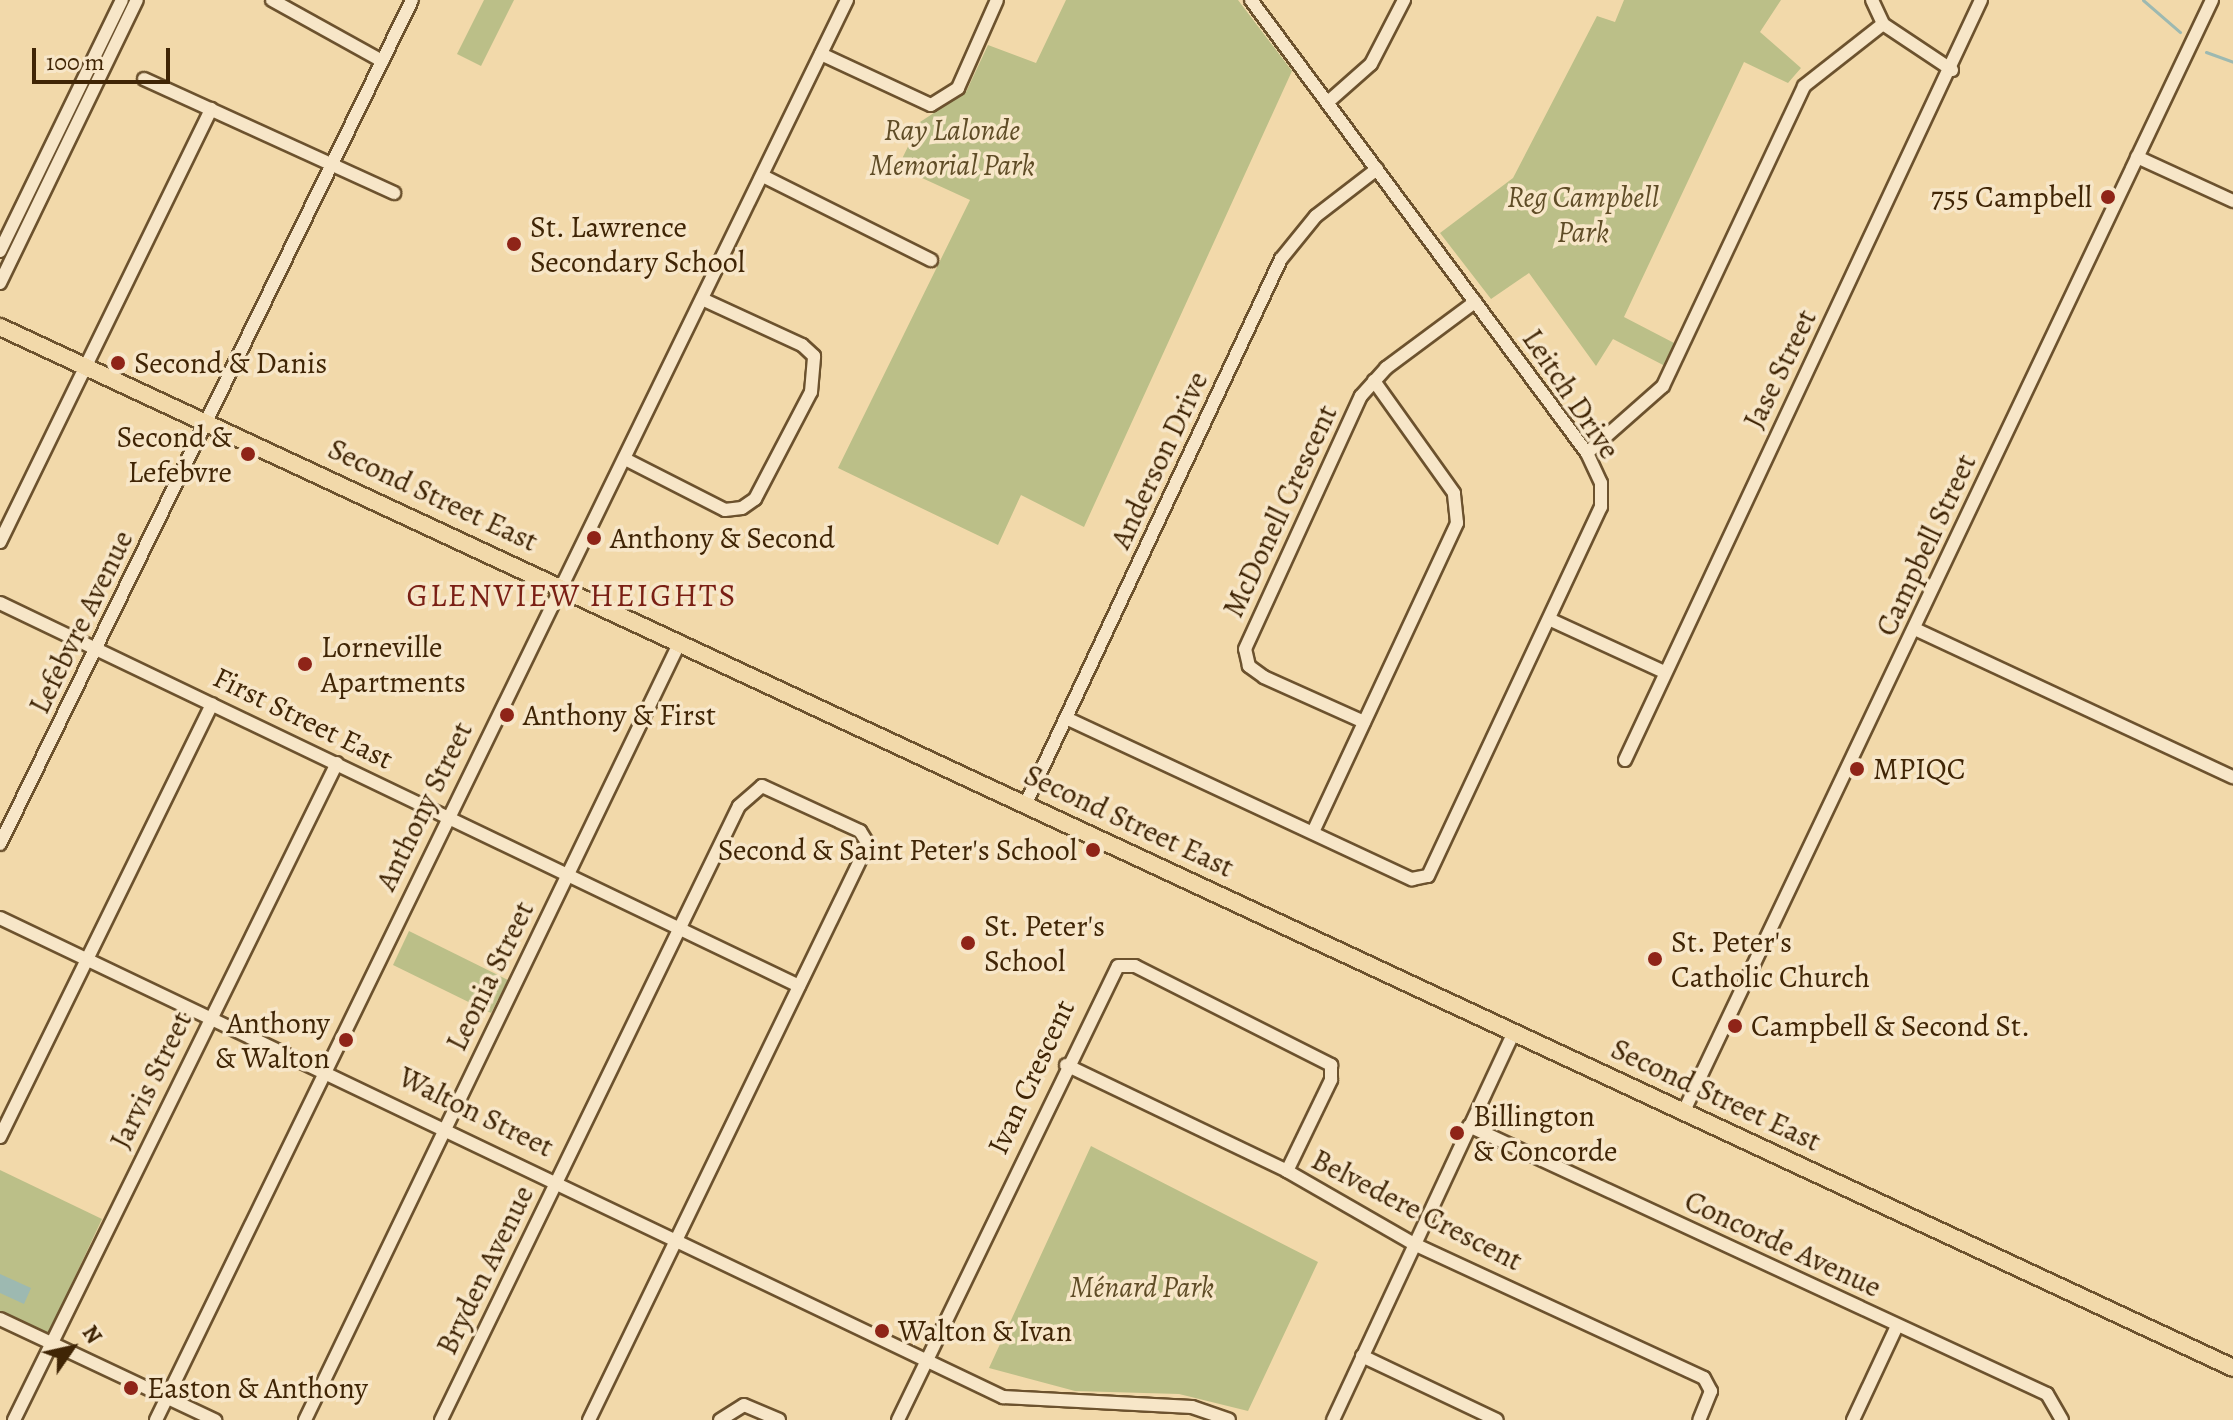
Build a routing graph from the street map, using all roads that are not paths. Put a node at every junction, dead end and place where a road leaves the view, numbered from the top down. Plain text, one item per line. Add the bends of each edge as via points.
1 (122, 0) edge
2 (137, 0) edge
3 (272, 0) edge
4 (412, 0) edge
5 (847, 0) edge
6 (997, 0) edge
7 (1251, 0) edge
8 (1404, 0) edge
9 (1872, 0) edge
10 (1981, 0) edge
11 (2212, 0) edge
12 (1883, 24) junction
13 (821, 54) junction
14 (382, 61) junction
15 (1952, 70) junction
16 (144, 79) dead end
17 (1328, 102) junction
18 (211, 109) junction
19 (2137, 157) junction
20 (332, 166) junction
21 (1377, 169) junction
22 (763, 176) junction
23 (394, 193) dead end
24 (2233, 201) edge
25 (0, 251) edge
26 (931, 260) dead end
27 (0, 283) edge
28 (702, 299) junction
29 (1475, 302) junction
30 (0, 327) edge
31 (86, 367) junction
32 (1374, 381) junction
33 (207, 421) junction
34 (1587, 453) junction
35 (625, 459) junction
36 (0, 542) edge
37 (560, 584) junction
38 (0, 603) edge
39 (1551, 620) junction
40 (1915, 629) junction
41 (680, 642) junction
42 (98, 649) junction
43 (1664, 672) junction
44 (212, 704) junction
45 (1066, 718) junction
46 (1364, 722) junction
47 (1625, 760) dead end
48 (337, 763) junction
49 (2233, 777) edge
50 (1026, 803) junction
51 (448, 817) junction
52 (1313, 832) junction
53 (0, 844) edge
54 (568, 875) junction
55 (0, 918) edge
56 (680, 928) junction
57 (87, 959) junction
58 (799, 986) junction
59 (212, 1016) junction
60 (1514, 1032) junction
61 (1066, 1065) junction
62 (326, 1069) junction
63 (1684, 1111) junction
64 (1469, 1126) junction
65 (446, 1127) junction
66 (0, 1137) edge
67 (1287, 1171) junction
68 (557, 1180) junction
69 (679, 1237) junction
70 (1414, 1244) junction
71 (0, 1319) edge
72 (1897, 1326) junction
73 (52, 1342) junction
74 (1362, 1356) junction
75 (926, 1360) junction
76 (2233, 1368) edge
77 (167, 1397) junction
78 (14, 1420) edge
79 (156, 1420) edge
80 (215, 1420) edge
81 (305, 1420) edge
82 (441, 1420) edge
83 (589, 1420) edge
84 (720, 1420) edge
85 (779, 1420) edge
86 (898, 1420) edge
87 (1229, 1420) edge
88 (1333, 1420) edge
89 (1497, 1420) edge
90 (1699, 1420) edge
91 (1853, 1420) edge
92 (2062, 1420) edge

1 - 25 street
2 - 27 street
3 - 14 street
4 - 14 street, Lefebvre Avenue
5 - 13 street, Anthony Street
6 - 13 street via 958,88 931,105
7 - 17 street, Leitch Drive
8 - 17 street via 1371,64
9 - 12 street
10 - 15 street, Jase Street
11 - 19 street, Campbell Street
12 - 15 street
12 - 34 street via 1804,86 1663,386
13 - 22 street, Anthony Street
14 - 20 street, Lefebvre Avenue
15 - 43 street, Jase Street
16 - 18 street
17 - 21 street, Leitch Drive
18 - 20 street
18 - 31 street
19 - 24 street
19 - 40 street, Campbell Street
20 - 23 street
20 - 33 street, Lefebvre Avenue
21 - 29 street, Leitch Drive
21 - 45 street, Anderson Drive via 1316,216 1281,259
22 - 26 street
22 - 28 street, Anthony Street
28 - 35 street, Anthony Street
28 - 35 street via 802,345 814,356 811,392 755,499 742,508 725,510
29 - 32 street, McDonell Crescent
29 - 34 street, Leitch Drive
30 - 31 main road, Second Street East
31 - 33 main road, Second Street East
31 - 36 street
32 - 46 street via 1459,507
32 - 46 street, McDonell Crescent via 1245,649 1249,666 1264,677
33 - 37 main road, Second Street East
33 - 42 street, Lefebvre Avenue
34 - 39 street, Leitch Drive via 1601,483 1601,507
35 - 37 street, Anthony Street
37 - 41 main road, Second Street East
37 - 51 street, Anthony Street
38 - 42 street, First Street East
39 - 43 street
39 - 52 street, Leitch Drive via 1428,876 1412,879
40 - 49 street
40 - 63 street, Campbell Street
41 - 50 main road, Second Street East
41 - 54 street, Leonia Street
42 - 44 street, First Street East
42 - 53 street, Lefebvre Avenue
43 - 47 street, Jase Street
44 - 48 street, First Street East
44 - 57 street
45 - 50 street, Anderson Drive
45 - 52 street
46 - 52 street
48 - 51 street, First Street East
48 - 59 street, Jarvis Street
50 - 60 main road, Second Street East
51 - 54 street, First Street East
51 - 62 street, Anthony Street
54 - 56 street, First Street East
54 - 65 street, Leonia Street
55 - 57 street, Walton Street
56 - 58 street, First Street East
56 - 58 street, Bryden Avenue via 749,791 762,786 860,831 868,844
56 - 68 street, Bryden Avenue
57 - 59 street, Walton Street
57 - 66 street
58 - 69 street
59 - 62 street, Walton Street
59 - 73 street, Jarvis Street
60 - 63 main road, Second Street East
60 - 64 street
61 - 67 street, Belvedere Crescent
61 - 67 street, Ivan Crescent via 1107,979 1123,964 1320,1054 1331,1065 1331,1080
61 - 75 street, Ivan Crescent
62 - 65 street, Walton Street
62 - 77 street, Anthony Street
63 - 76 main road, Second Street East
64 - 70 street
64 - 72 street, Concorde Avenue
65 - 68 street, Walton Street
65 - 81 street, Leonia Street
67 - 70 street, Belvedere Crescent
68 - 69 street, Walton Street
68 - 82 street, Bryden Avenue
69 - 75 street, Walton Street
69 - 83 street
70 - 74 street
70 - 90 street, Belvedere Crescent via 1704,1378 1711,1391
71 - 73 street
72 - 91 street
72 - 92 street, Concorde Avenue via 2047,1394
73 - 77 street
73 - 78 street, Jarvis Street
74 - 88 street
74 - 89 street
75 - 86 street, Ivan Crescent
75 - 87 street via 1003,1397 1192,1407
77 - 79 street, Anthony Street
77 - 80 street
84 - 85 street via 744,1405

